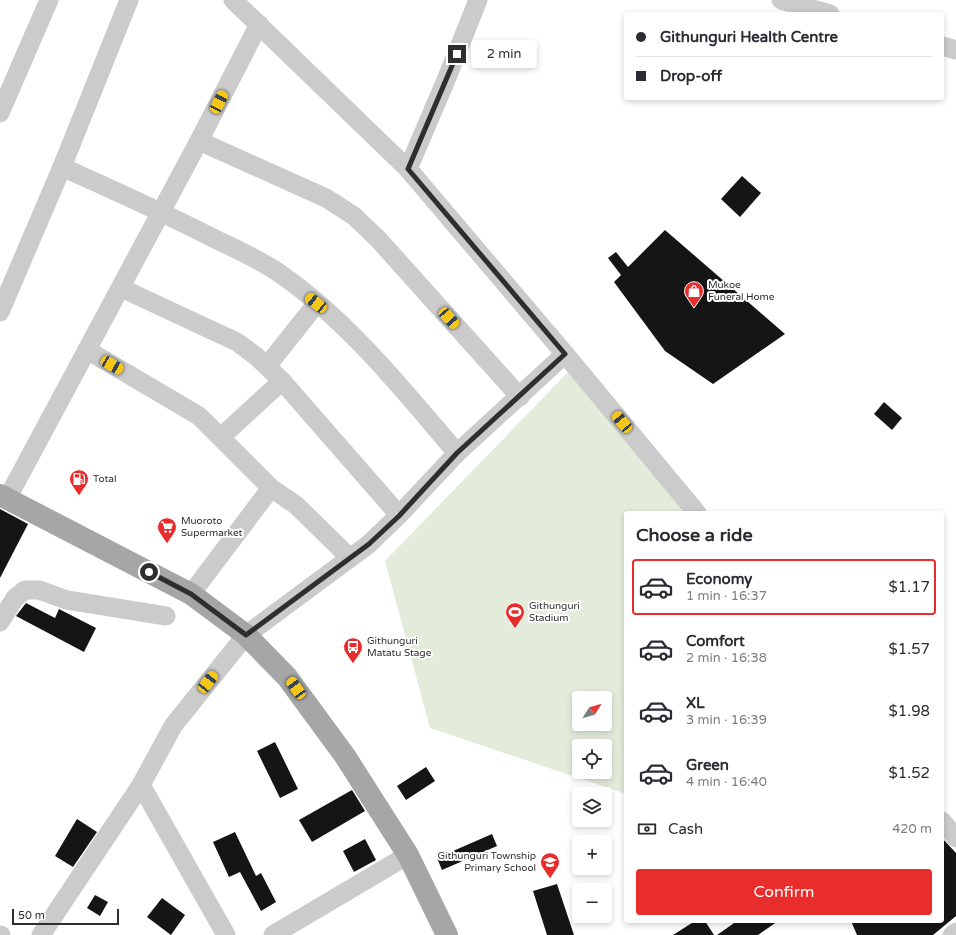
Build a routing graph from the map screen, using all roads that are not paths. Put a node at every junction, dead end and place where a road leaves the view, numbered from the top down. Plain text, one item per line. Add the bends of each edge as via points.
1 (49, 0) edge
2 (129, 0) edge
3 (233, 0) edge
4 (478, 0) edge
5 (781, 0) edge
6 (823, 12) edge
7 (259, 24) junction
8 (944, 47) edge
9 (956, 50) edge
10 (0, 113) edge
11 (199, 141) junction
12 (62, 167) junction
13 (408, 169) junction
14 (161, 211) junction
15 (121, 288) junction
16 (316, 303) junction
17 (0, 312) edge
18 (87, 350) junction
19 (565, 354) junction
20 (267, 366) junction
21 (282, 381) junction
22 (520, 397) junction
23 (221, 437) junction
24 (457, 453) junction
25 (272, 488) junction
26 (4, 497) edge
27 (695, 511) edge
28 (399, 516) junction
29 (350, 558) junction
30 (191, 594) junction
31 (166, 616) dead end
32 (0, 622) edge
33 (246, 635) junction
34 (141, 785) junction
35 (944, 823) edge
36 (956, 838) edge
37 (408, 855) junction
38 (220, 932) edge
39 (956, 932) edge
40 (41, 935) edge
41 (273, 935) edge
42 (446, 935) edge
43 (952, 935) edge

1 - 10 street
2 - 12 street
3 - 7 street
4 - 13 street
5 - 6 street
7 - 11 street
7 - 13 street
8 - 9 street
11 - 14 street
11 - 22 street via 326,198 354,216 378,239
12 - 14 street
12 - 17 street
13 - 19 street
14 - 15 street
14 - 16 street via 281,275
15 - 18 street
15 - 20 street via 237,342
16 - 20 street
16 - 24 street via 366,347
18 - 23 street via 199,416
18 - 26 street
19 - 22 street
19 - 27 street
20 - 21 street
21 - 23 street
21 - 28 street
22 - 24 street
23 - 25 street
24 - 28 street
25 - 29 street via 296,505
25 - 30 street
26 - 30 main road
28 - 29 street
29 - 33 street
30 - 33 main road
31 - 32 street via 67,600 39,590 25,590 15,598
33 - 34 street via 173,726
33 - 37 main road via 287,677 345,756
34 - 38 street
34 - 40 street
35 - 36 street
37 - 41 street
37 - 42 main road
39 - 43 street

